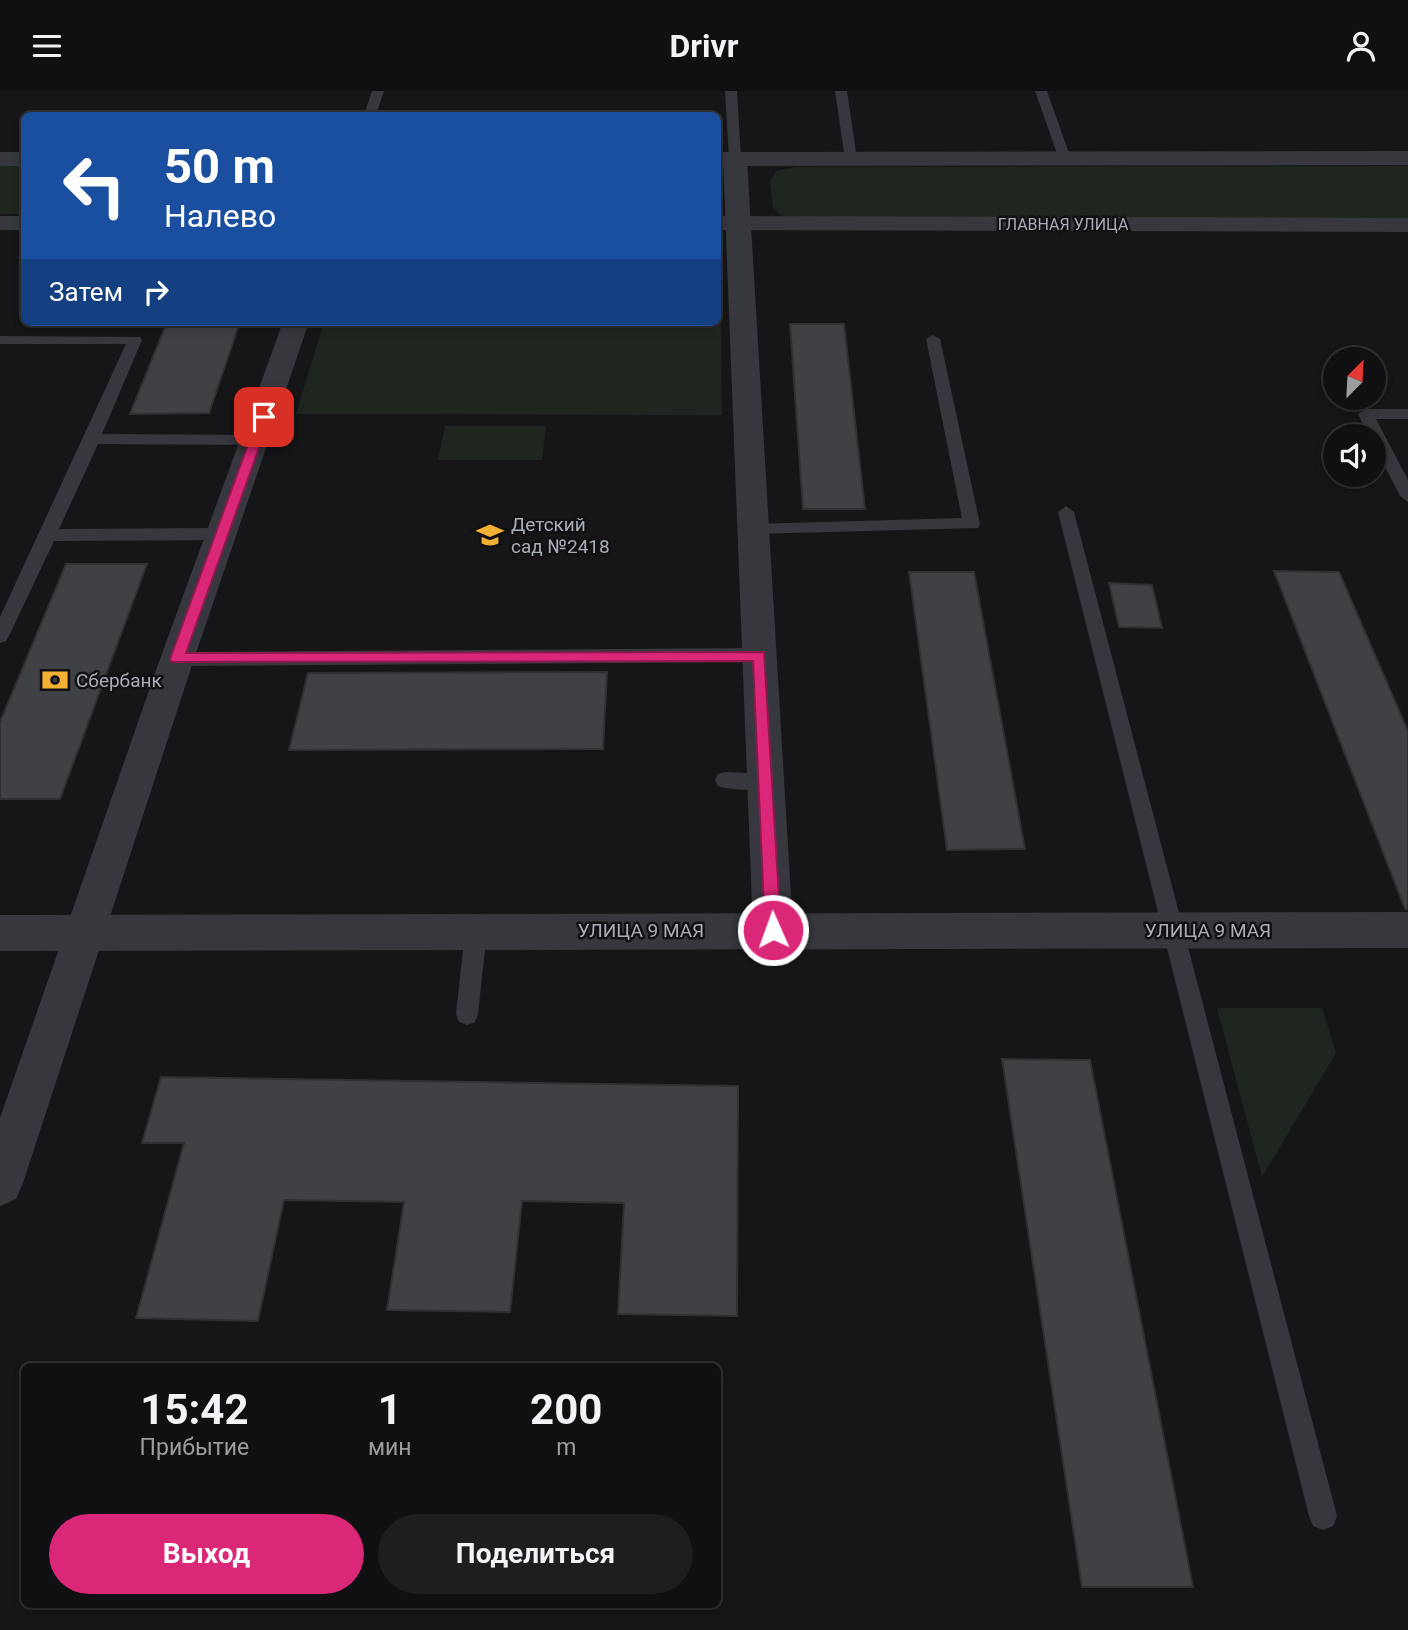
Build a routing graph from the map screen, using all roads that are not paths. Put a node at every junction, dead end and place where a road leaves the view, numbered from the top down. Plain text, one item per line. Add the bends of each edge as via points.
1 (378, 91) edge
2 (730, 91) edge
3 (841, 91) edge
4 (1041, 91) edge
5 (371, 112) edge
6 (1408, 158) edge
7 (0, 159) edge
8 (21, 159) edge
9 (726, 159) edge
10 (851, 159) junction
11 (1065, 159) junction
12 (0, 223) edge
13 (21, 223) edge
14 (728, 223) edge
15 (1408, 225) edge
16 (295, 326) edge
17 (0, 339) edge
18 (933, 339) dead end
19 (1408, 414) edge
20 (92, 439) junction
21 (256, 440) junction
22 (1408, 496) edge
23 (1066, 512) dead end
24 (754, 530) junction
25 (219, 534) junction
26 (48, 535) junction
27 (0, 636) edge
28 (760, 655) junction
29 (177, 659) junction
30 (725, 780) dead end
31 (766, 780) junction
32 (773, 930) junction
33 (1173, 930) junction
34 (1408, 930) edge
35 (476, 931) junction
36 (0, 933) edge
37 (84, 933) junction
38 (467, 1014) dead end
39 (0, 1184) edge
40 (1323, 1515) dead end

1 - 5 lane
2 - 9 lane
3 - 10 lane
4 - 11 lane
6 - 11 street
7 - 8 street
9 - 10 street
9 - 14 street
10 - 11 street
12 - 13 street
14 - 15 street, ГЛАВНАЯ УЛИЦА
14 - 24 street
16 - 21 street
17 - 20 lane via 135,340
18 - 24 lane via 972,524
19 - 22 lane via 1366,414
20 - 21 lane
20 - 26 lane
21 - 25 street
23 - 33 lane
24 - 28 street
25 - 26 lane
25 - 29 street
26 - 27 lane
28 - 29 lane
28 - 31 street
29 - 37 street
30 - 31 lane
31 - 32 street
32 - 33 street, УЛИЦА 9 МАЯ
32 - 35 street, УЛИЦА 9 МАЯ
33 - 34 street, УЛИЦА 9 МАЯ
33 - 40 lane
35 - 37 street, УЛИЦА 9 МАЯ
35 - 38 lane
36 - 37 street, УЛИЦА 9 МАЯ
37 - 39 street

